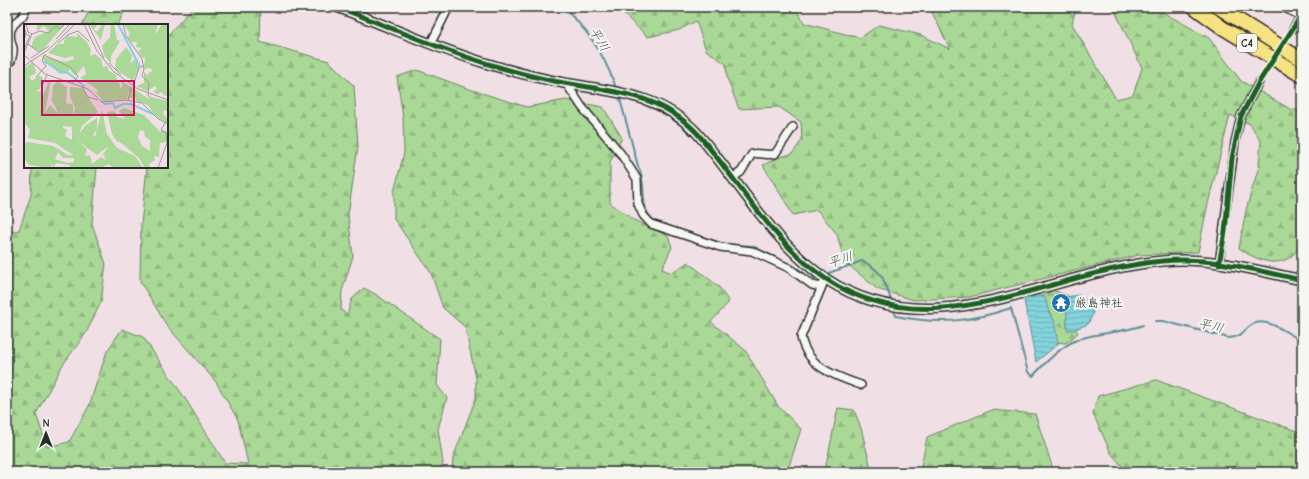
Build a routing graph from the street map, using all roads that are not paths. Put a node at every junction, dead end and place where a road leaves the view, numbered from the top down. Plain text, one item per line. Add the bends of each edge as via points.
1 (26, 7) edge
2 (337, 7) edge
3 (449, 7) edge
4 (1194, 7) edge
5 (1218, 7) edge
6 (1283, 7) edge
7 (1301, 15) edge
8 (1293, 28) tunnel mouth
9 (430, 43) junction
10 (1302, 60) edge
11 (11, 61) dead end
12 (1302, 76) edge
13 (1259, 82) tunnel mouth
14 (566, 83) junction
15 (793, 127) dead end
16 (732, 178) junction
17 (1219, 264) junction
18 (824, 277) junction
19 (1302, 280) edge
20 (821, 287) junction
21 (861, 385) dead end

1 - 11 street via 24,15 13,25 10,32 14,50
2 - 9 street
3 - 9 street
4 - 12 highway, C4 via 1223,28
5 - 10 highway, C4
6 - 7 street
7 - 8 street
9 - 14 street via 499,68
13 - 17 street via 1241,116 1235,142
14 - 16 street via 638,96 666,108 692,127
14 - 20 street via 637,179 638,204 651,224 720,247 752,251 789,268 806,282
15 - 16 street via 775,154 752,154 741,172
16 - 18 street via 801,259
17 - 18 street via 1188,260 1152,262 955,308 893,306 848,291
17 - 19 street
18 - 20 street
20 - 21 street via 801,337 802,345 817,364 831,374

